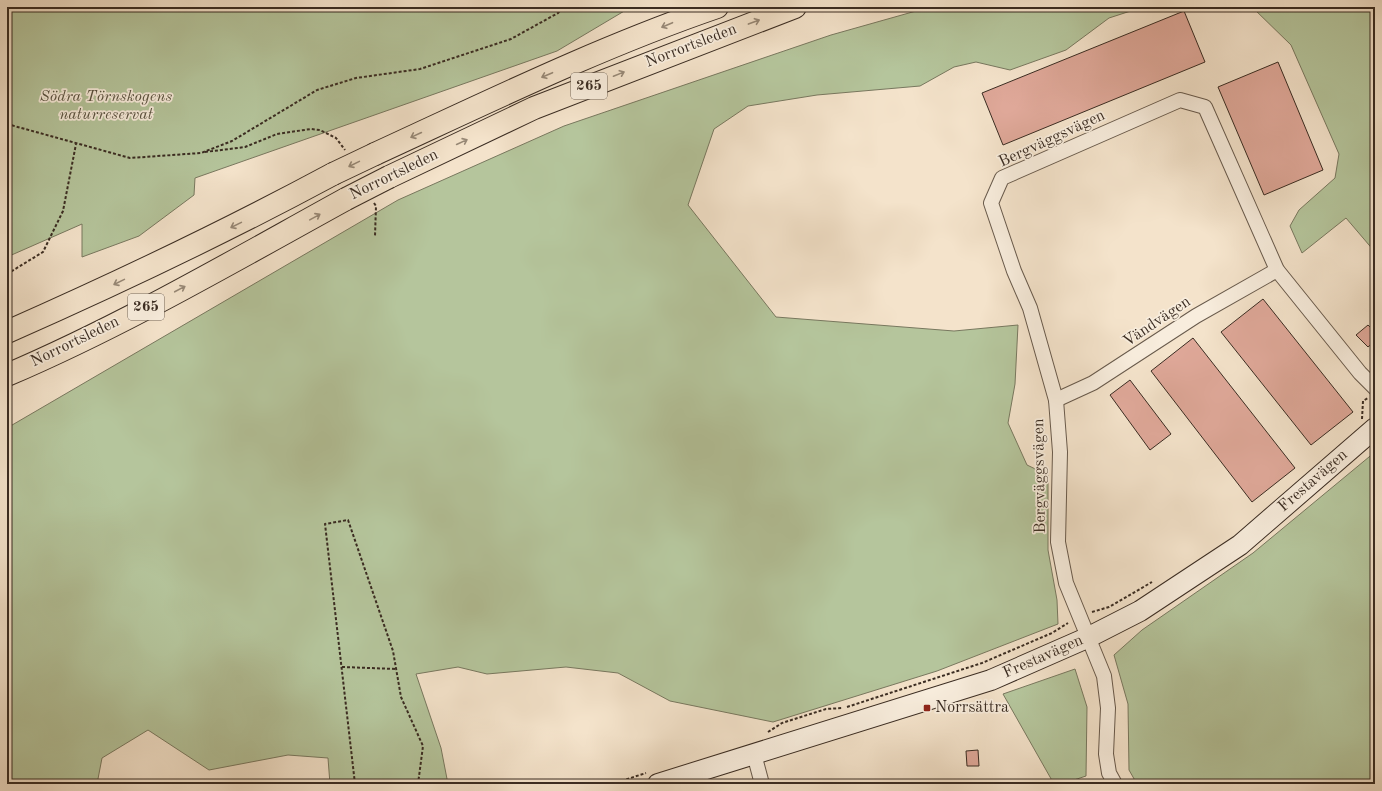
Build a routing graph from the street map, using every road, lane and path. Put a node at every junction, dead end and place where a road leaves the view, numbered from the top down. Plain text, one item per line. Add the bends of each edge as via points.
1 (564, 7) edge
2 (717, 7) edge
3 (795, 7) edge
4 (7, 124) edge
5 (76, 144) junction
6 (201, 153) junction
7 (348, 156) dead end
8 (372, 199) dead end
9 (375, 236) dead end
10 (1277, 270) junction
11 (7, 274) edge
12 (7, 332) edge
13 (7, 375) edge
14 (1372, 392) edge
15 (1056, 400) junction
16 (1366, 426) edge
17 (1156, 581) dead end
18 (1078, 610) junction
19 (1089, 637) junction
20 (342, 668) junction
21 (396, 669) junction
22 (763, 734) dead end
23 (754, 754) junction
24 (653, 778) edge
25 (355, 784) edge
26 (418, 784) edge
27 (612, 784) edge
28 (762, 784) edge
29 (1115, 784) edge

1 - 6 path via 558,13 511,39 420,69 356,78 317,90 232,141
2 -> 12 highway, Norrortsleden / 265, bridge via 678,20 524,85 333,174 271,208 95,293
13 -> 3 highway, Norrortsleden / 265, bridge via 44,359 161,299 388,177 534,108
4 - 5 path
5 - 6 path via 130,158
5 - 11 path via 63,212 43,252
6 - 7 path via 245,147 277,134 311,129 320,130 336,138
8 - 9 path via 376,206
10 - 14 street, Bergväggsvägen via 1360,372
10 - 15 street, Vändvägen via 1196,316 1093,383
10 - 15 street, Bergväggsvägen via 1205,107 1180,100 1002,178 991,203 1014,271 1030,308
14 - 16 path via 1363,402 1362,418
15 - 18 street, Bergväggsvägen via 1060,452 1058,542 1066,583
16 - 19 street, Frestavägen via 1240,545 1140,611
17 - 18 path via 1110,608 1094,612
18 - 19 street, Bergväggsvägen
18 - 22 path via 1067,625 982,663 842,709 826,709 782,723
19 - 23 street, Frestavägen via 991,680
19 - 29 street, Bergväggsvägen via 1104,676 1108,708 1106,754 1109,773
20 - 21 path
20 - 21 path via 326,524 348,520
20 - 25 path
21 - 26 path via 401,697 423,746
23 - 24 street, Frestavägen
23 - 28 street
24 - 27 path

